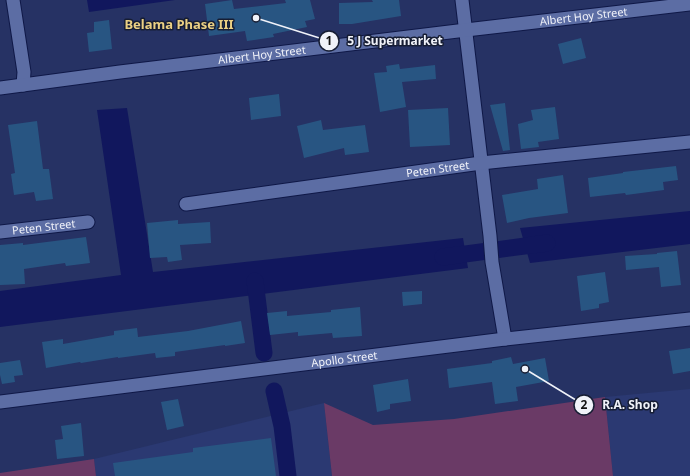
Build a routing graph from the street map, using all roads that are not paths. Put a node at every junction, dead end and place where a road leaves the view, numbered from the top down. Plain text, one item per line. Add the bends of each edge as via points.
1 (13, 0) edge
2 (462, 0) edge
3 (690, 4) edge
4 (466, 30) junction
5 (23, 85) junction
6 (0, 88) edge
7 (690, 142) edge
8 (481, 163) junction
9 (186, 204) dead end
10 (88, 222) dead end
11 (0, 232) edge
12 (690, 319) edge
13 (505, 339) junction
14 (0, 402) edge

1 - 5 street via 24,72
2 - 4 street
3 - 4 street, Albert Hoy Street
4 - 5 street, Albert Hoy Street
4 - 8 street
5 - 6 street, Albert Hoy Street
7 - 8 street, Peten Street
8 - 9 street, Peten Street
8 - 13 street via 492,262
10 - 11 street, Peten Street
12 - 13 street, Apollo Street
13 - 14 street, Apollo Street

